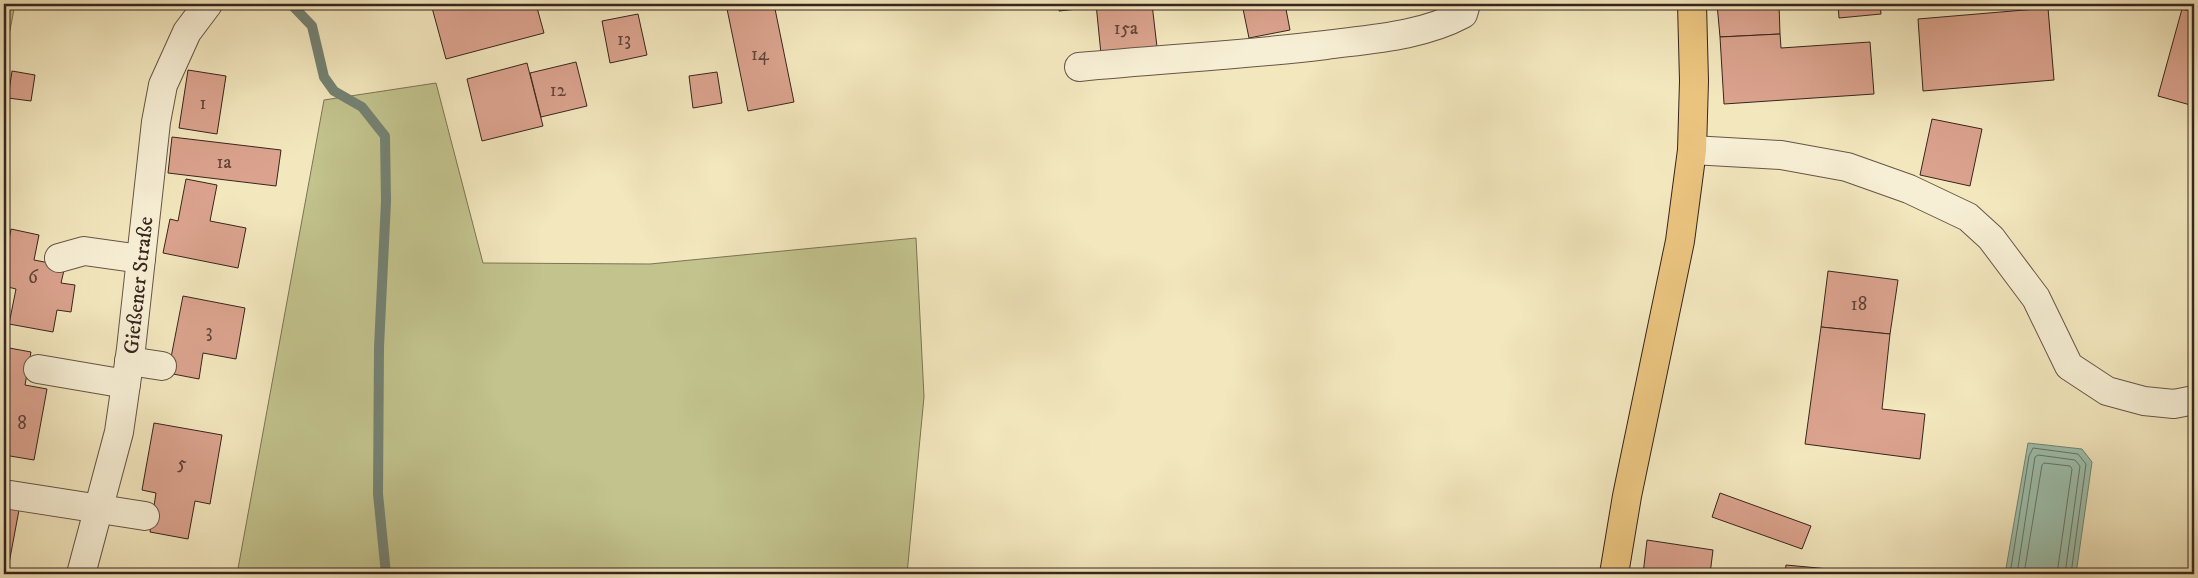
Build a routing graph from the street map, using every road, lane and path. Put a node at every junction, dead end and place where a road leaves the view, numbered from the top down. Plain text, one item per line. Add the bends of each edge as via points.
1 (208, 4) edge
2 (1466, 4) edge
3 (1692, 4) edge
4 (1079, 67) dead end
5 (1692, 150) junction
6 (58, 258) dead end
7 (141, 259) junction
8 (162, 366) dead end
9 (38, 369) dead end
10 (128, 372) junction
11 (2194, 400) edge
12 (4, 494) edge
13 (100, 509) junction
14 (145, 516) dead end
15 (81, 574) edge
16 (1614, 574) edge

1 - 7 street, Gießener Straße via 187,32 163,85
2 - 4 street via 1463,14 1449,22 1385,38
3 - 5 main road
5 - 11 street via 1781,155 1847,167 1909,189 1968,217 1991,238 2036,298 2068,366 2107,391 2144,401 2174,404
5 - 16 main road via 1680,241 1626,496
6 - 7 street via 84,250
7 - 10 street, Gießener Straße
8 - 10 street
9 - 10 street
10 - 13 street, Gießener Straße via 119,432
12 - 13 street
13 - 14 street
13 - 15 street, Gießener Straße

